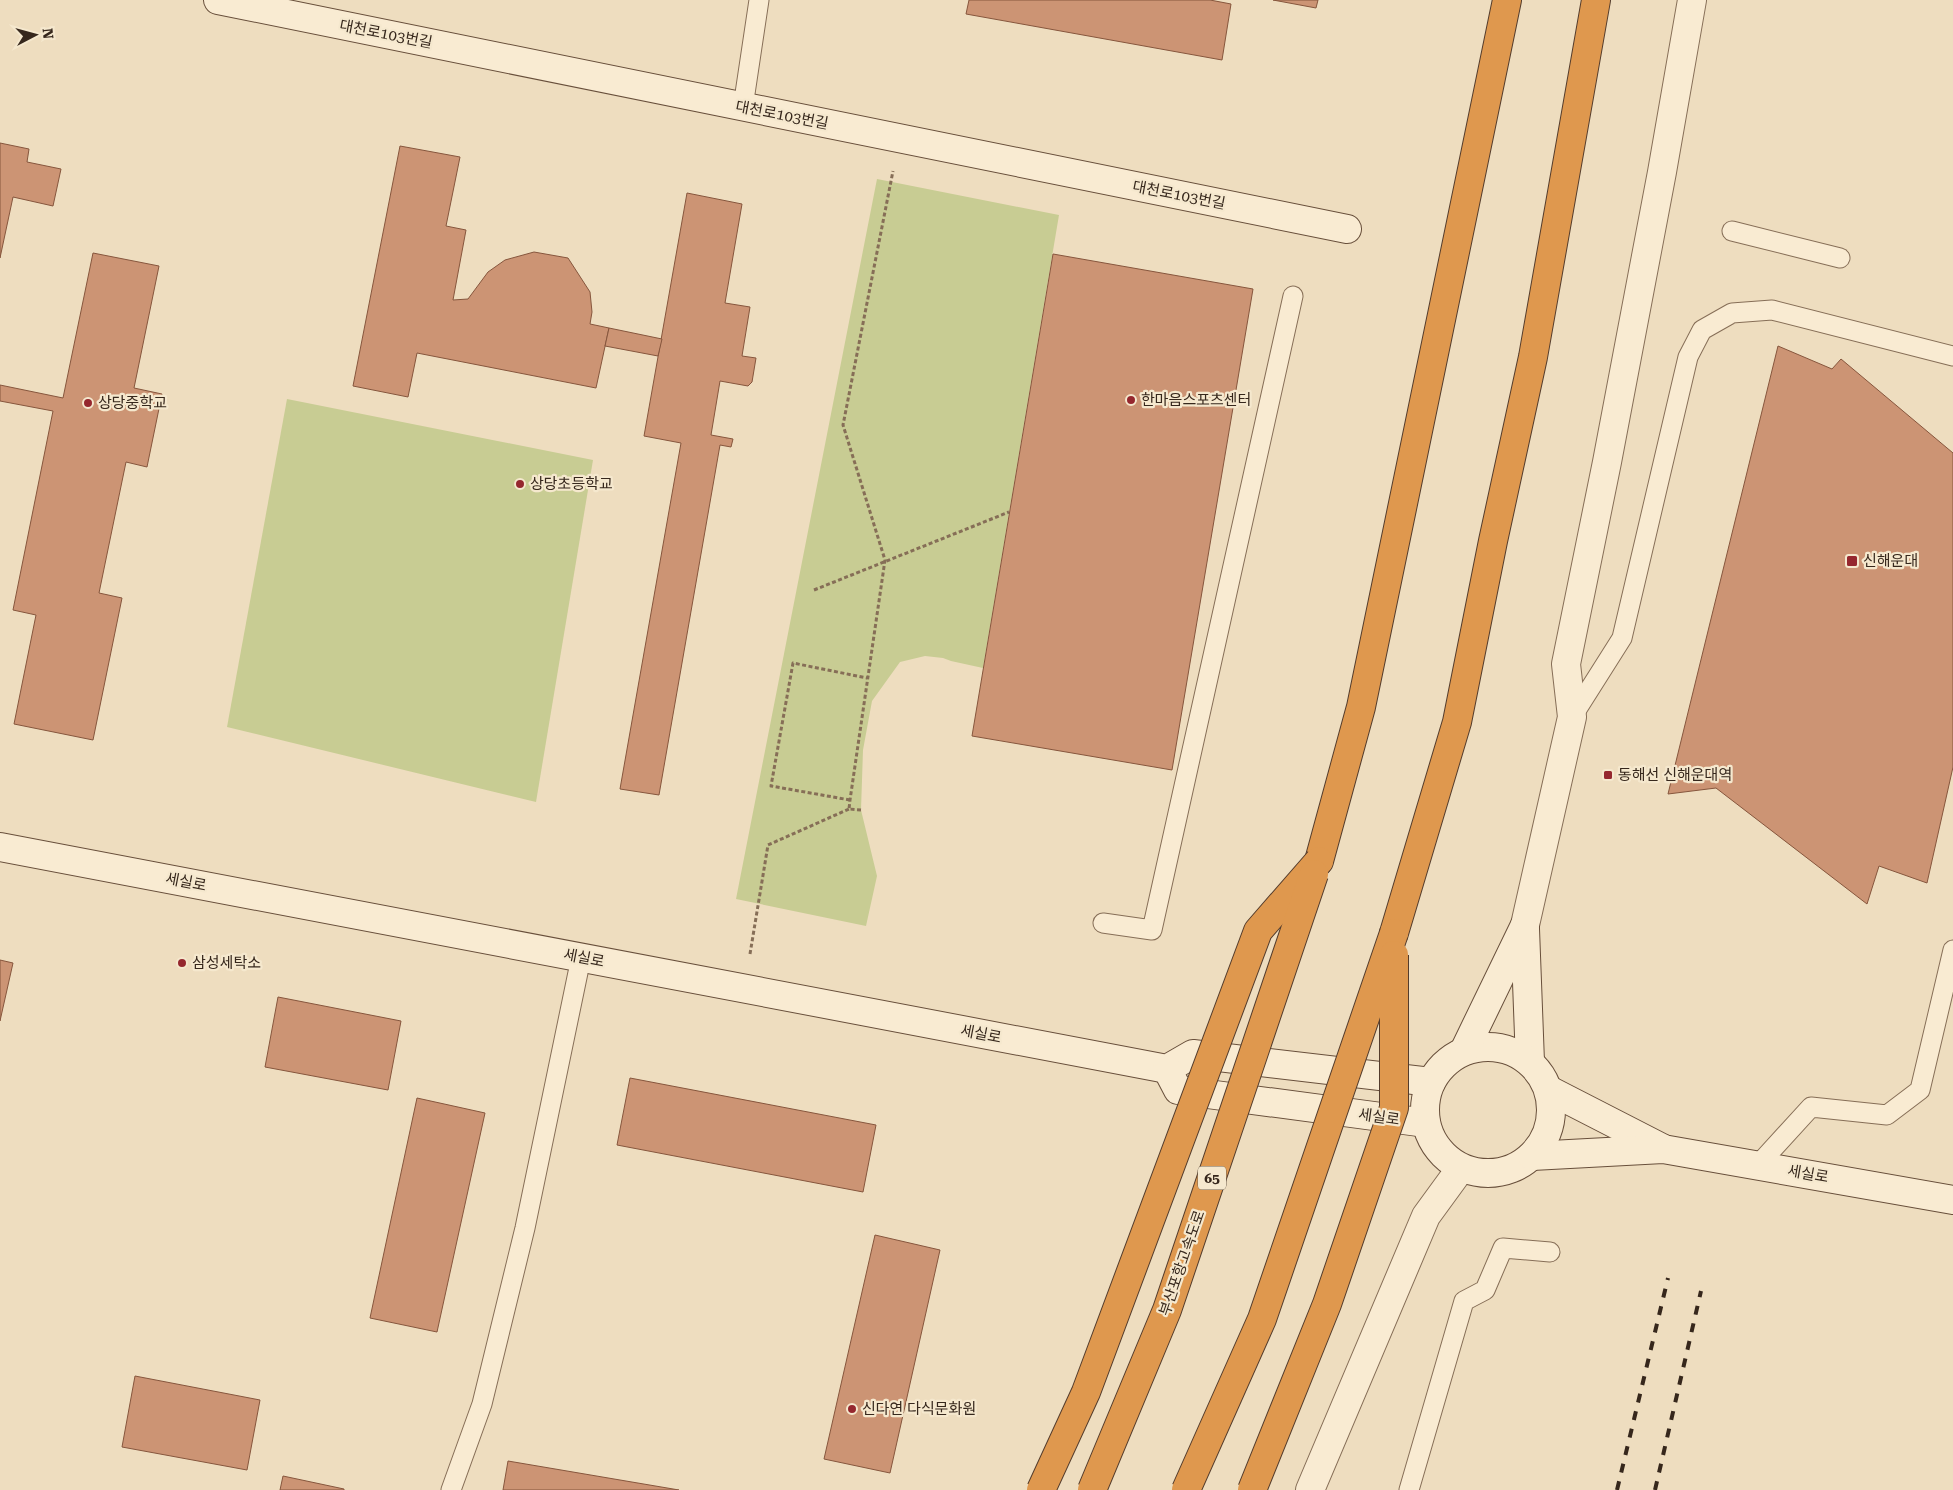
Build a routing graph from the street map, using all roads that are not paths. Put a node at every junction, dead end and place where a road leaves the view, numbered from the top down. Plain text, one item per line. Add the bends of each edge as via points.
1 (218, 0) edge
2 (759, 0) edge
3 (1507, 0) edge
4 (1596, 0) edge
5 (1692, 0) edge
6 (743, 107) junction
7 (1347, 229) dead end
8 (1732, 231) dead end
9 (1840, 258) dead end
10 (1293, 296) dead end
11 (1953, 356) edge
12 (1572, 717) junction
13 (0, 847) edge
14 (1319, 861) junction
15 (1103, 924) dead end
16 (1525, 925) junction
17 (1394, 933) junction
18 (1953, 950) edge
19 (581, 958) junction
20 (1464, 1051) junction
21 (1530, 1062) junction
22 (1167, 1069) junction
23 (1431, 1082) junction
24 (1549, 1090) junction
25 (1426, 1123) junction
26 (1663, 1149) junction
27 (1532, 1156) junction
28 (1758, 1165) junction
29 (1461, 1168) junction
30 (1953, 1200) edge
31 (1550, 1252) dead end
32 (451, 1490) edge
33 (1041, 1490) edge
34 (1092, 1490) edge
35 (1186, 1490) edge
36 (1252, 1490) edge
37 (1310, 1490) edge
38 (1409, 1490) edge

1 - 6 street, 대천로103번길
2 - 6 lane
3 - 14 highway, 부산포항고속도로 via 1361,707
4 - 17 highway via 1534,357 1457,722
5 - 12 street via 1662,172 1566,664
6 - 7 street, 대천로103번길
8 - 9 lane
10 - 15 lane via 1152,930
11 - 12 lane via 1772,310 1732,313 1702,330 1688,357 1622,638
12 - 16 street
13 - 19 street, 세실로
14 - 33 highway, bridge via 1258,931 1086,1392
14 - 34 highway, 부산포항고속도로 / 65, bridge via 1167,1310
16 - 20 street
16 - 21 street
17 - 35 highway, bridge via 1262,1319
17 - 36 highway, bridge via 1394,1108 1327,1304
18 - 28 lane via 1920,1090 1887,1115 1811,1108
19 - 22 street, 세실로
19 - 32 lane via 525,1228 482,1404
20 - 21 street via 1498,1047
20 - 23 street via 1451,1059
21 - 24 street
22 - 23 street via 1193,1054
22 - 25 street, 세실로 via 1178,1090
23 - 25 street via 1425,1102
24 - 26 street, 세실로
24 - 27 street via 1550,1125 1544,1142
25 - 29 street via 1432,1142
26 - 27 street, 세실로
26 - 28 street, 세실로
27 - 29 street via 1517,1168 1498,1174 1479,1174
28 - 30 street, 세실로
29 - 37 street via 1426,1216
31 - 38 lane via 1503,1248 1485,1290 1464,1301

